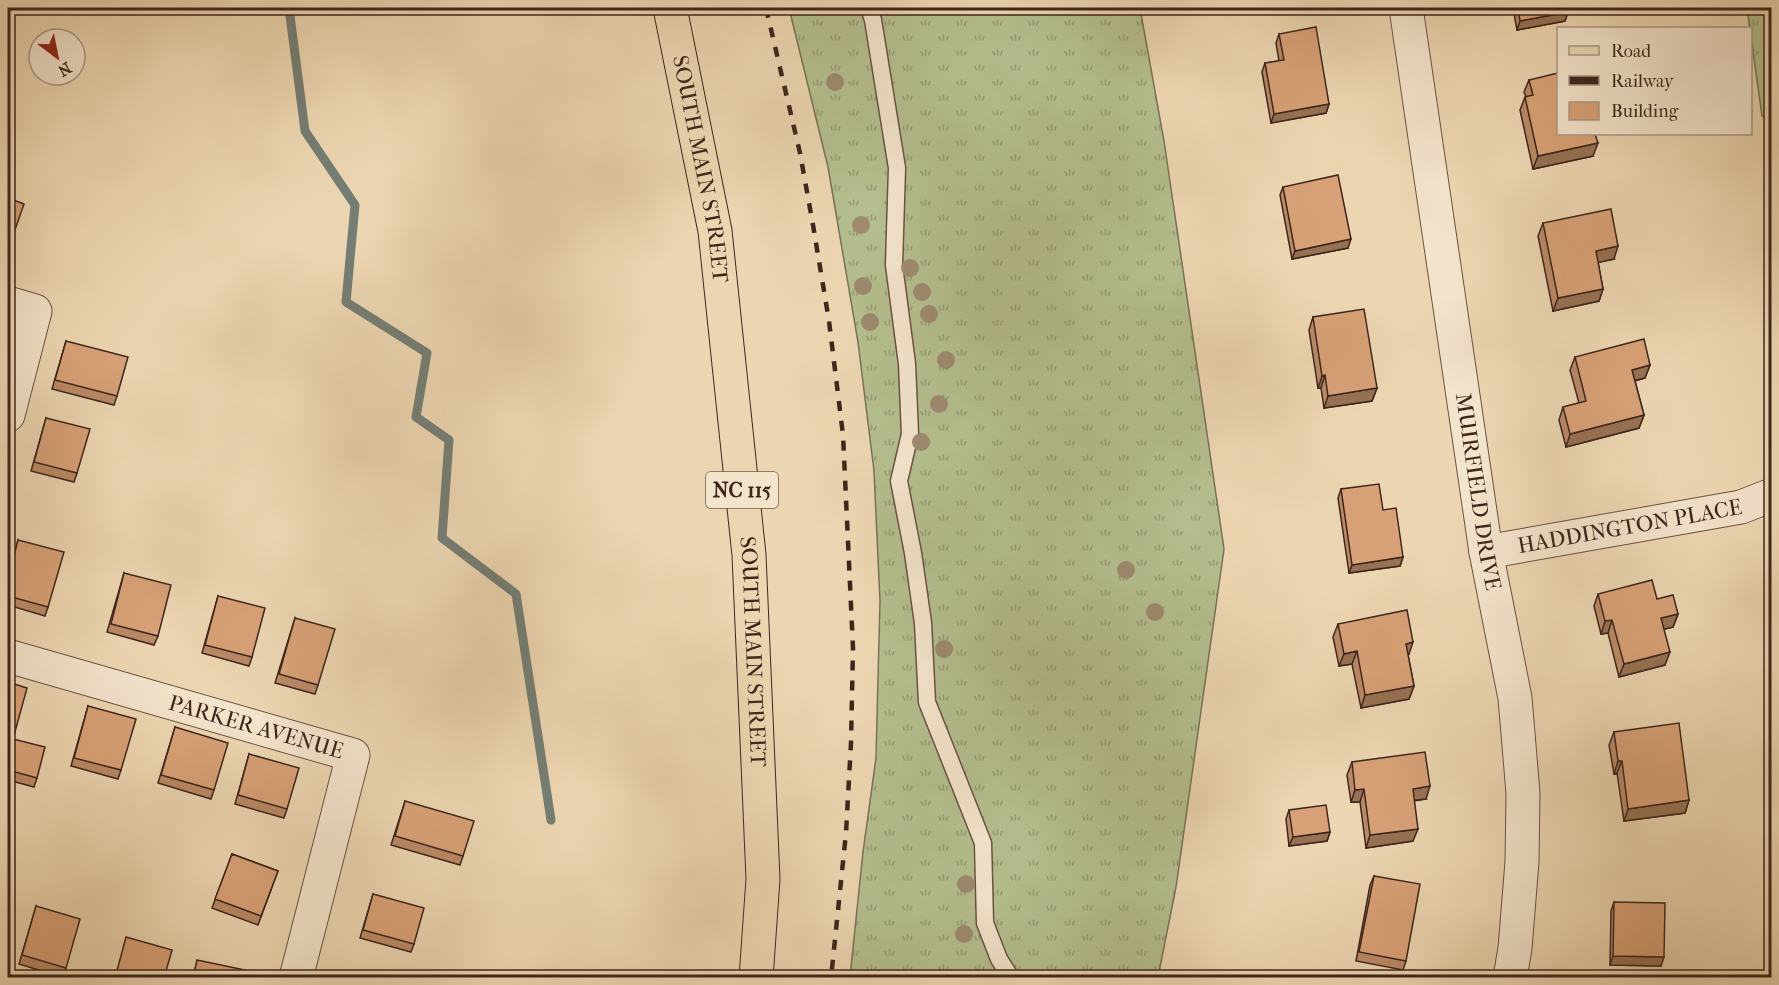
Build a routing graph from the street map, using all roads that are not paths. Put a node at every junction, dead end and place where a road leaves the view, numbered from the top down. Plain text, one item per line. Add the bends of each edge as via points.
1 (670, 8) edge
2 (869, 8) edge
3 (1406, 8) edge
4 (21, 307) edge
5 (8, 415) edge
6 (1772, 495) edge
7 (1486, 552) junction
8 (8, 656) edge
9 (296, 978) edge
10 (756, 978) edge
11 (1011, 978) edge
12 (1510, 978) edge

1 - 10 main road, SOUTH MAIN STREET / NC 115 via 715,231 749,555 763,879
2 - 11 lane via 897,168 894,265 907,364 910,434 899,481 923,623 927,702 983,843 985,923
3 - 7 street, MUIRFIELD DRIVE
4 - 5 street
6 - 7 street, HADDINGTON PLACE via 1741,507
7 - 12 street, MUIRFIELD DRIVE via 1515,698 1523,793 1522,862
8 - 9 street, PARKER AVENUE via 353,755

